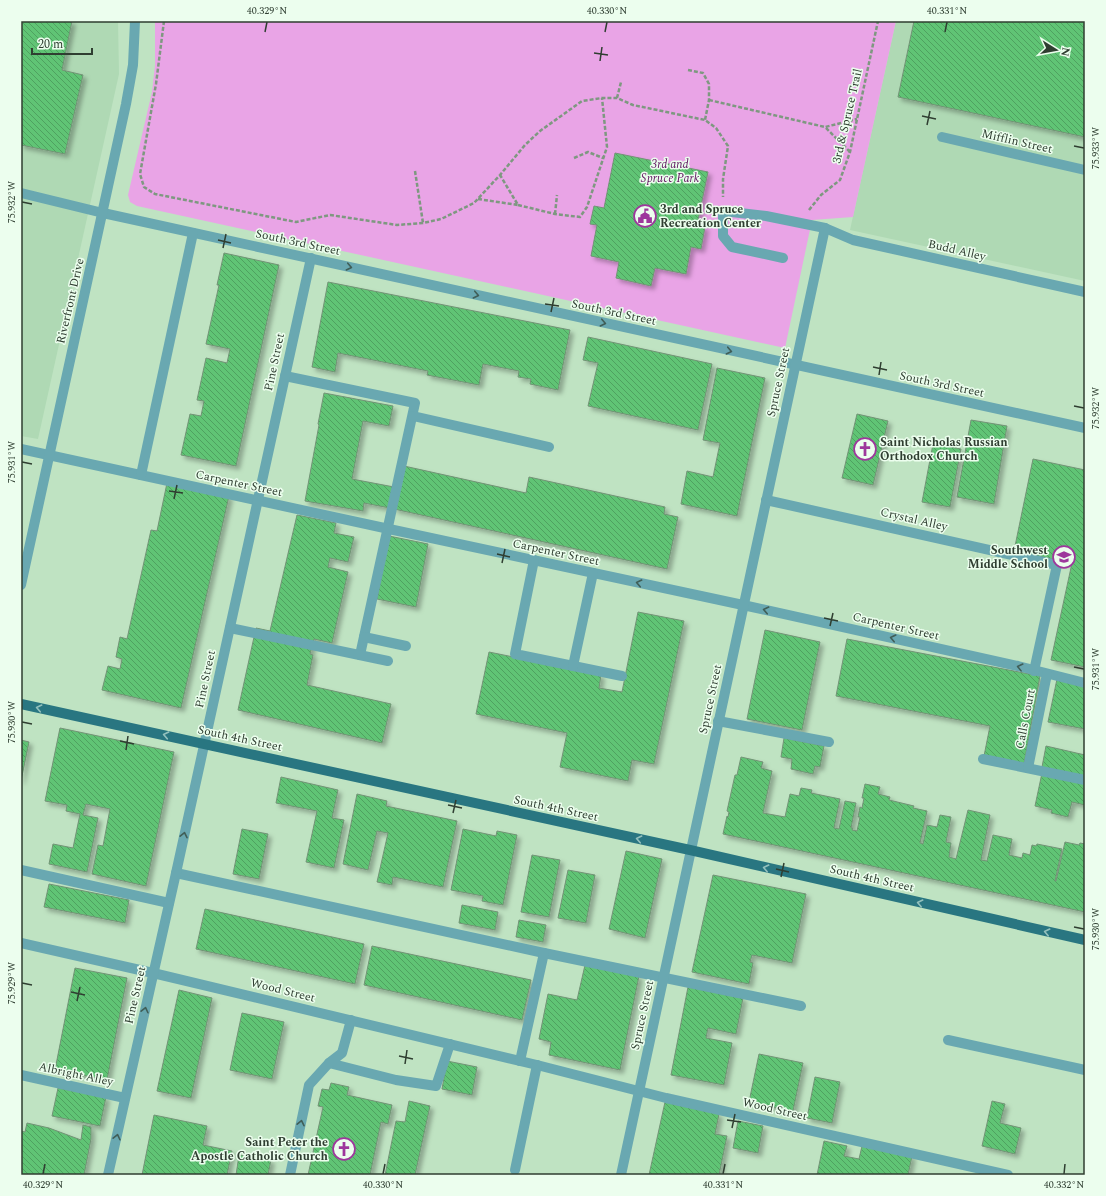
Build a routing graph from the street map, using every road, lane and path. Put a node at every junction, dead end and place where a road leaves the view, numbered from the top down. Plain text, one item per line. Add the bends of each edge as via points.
1 (135, 21) edge
2 (164, 21) edge
3 (878, 21) edge
4 (688, 70) dead end
5 (621, 82) dead end
6 (602, 98) junction
7 (617, 98) junction
8 (709, 100) junction
9 (857, 119) junction
10 (705, 120) junction
11 (825, 127) junction
12 (942, 137) dead end
13 (850, 152) junction
14 (574, 158) dead end
15 (603, 158) junction
16 (1085, 170) edge
17 (415, 171) dead end
18 (500, 175) junction
19 (21, 194) edge
20 (557, 195) dead end
21 (478, 199) junction
22 (518, 205) junction
23 (723, 211) junction
24 (103, 213) junction
25 (555, 214) junction
26 (422, 223) junction
27 (799, 223) junction
28 (825, 228) junction
29 (193, 233) junction
30 (311, 258) junction
31 (782, 258) dead end
32 (1085, 292) edge
33 (794, 366) junction
34 (285, 376) junction
35 (413, 416) junction
36 (1085, 428) edge
37 (549, 448) dead end
38 (21, 449) edge
39 (49, 455) junction
40 (141, 475) junction
41 (766, 500) junction
42 (257, 501) junction
43 (388, 530) junction
44 (534, 560) junction
45 (24, 561) edge
46 (593, 573) junction
47 (21, 585) edge
48 (743, 605) junction
49 (230, 628) junction
50 (364, 637) junction
51 (406, 646) dead end
52 (360, 655) junction
53 (388, 661) dead end
54 (573, 666) junction
55 (1034, 671) junction
56 (1047, 674) junction
57 (622, 676) dead end
58 (1085, 683) edge
59 (21, 704) edge
60 (718, 721) junction
61 (829, 742) dead end
62 (204, 744) junction
63 (983, 759) dead end
64 (1028, 768) junction
65 (1085, 780) edge
66 (690, 850) junction
67 (21, 870) edge
68 (176, 873) junction
69 (169, 903) junction
70 (1085, 940) edge
71 (21, 943) edge
72 (544, 953) junction
73 (153, 973) junction
74 (663, 978) junction
75 (801, 1006) dead end
76 (351, 1020) junction
77 (948, 1040) dead end
78 (450, 1044) junction
79 (520, 1061) junction
80 (329, 1063) junction
81 (538, 1065) junction
82 (1085, 1070) edge
83 (21, 1075) edge
84 (639, 1091) junction
85 (125, 1098) junction
86 (515, 1170) dead end
87 (108, 1175) edge
88 (290, 1175) edge
89 (621, 1175) edge
90 (1008, 1175) edge

1 - 24 street, Riverfront Drive via 133,65
2 - 26 path via 140,174 144,187 155,194 296,222 330,215 397,225
3 - 9 path, 3rd & Spruce Trail
4 - 8 path via 703,74 709,84
5 - 7 path
6 - 7 path
6 - 15 path via 607,147
6 - 18 path via 582,101 540,131
7 - 10 path via 633,105
8 - 10 path
8 - 11 path
9 - 11 path
9 - 13 path, 3rd & Spruce Trail
10 - 23 path via 716,128 728,146 723,179
11 - 13 path
12 - 16 street, Mifflin Street
13 - 27 path, 3rd & Spruce Trail via 840,180 820,195
14 - 15 path via 588,152
15 - 25 path via 587,207 580,216
17 - 26 path
18 - 21 path
18 - 22 path
19 - 24 street, South 3rd Street
20 - 25 path
21 - 22 path
21 - 26 path via 441,219
22 - 25 path
23 - 27 street, Budd Alley
23 - 31 street via 723,236 732,247
24 - 29 street, South 3rd Street
24 - 39 street, Riverfront Drive
27 - 28 street, Budd Alley
28 - 32 street, Budd Alley via 853,240
28 - 33 street, Spruce Street
29 - 30 street, South 3rd Street
29 - 40 street
30 -> 33 street, South 3rd Street
30 - 34 street, Pine Street
33 - 36 street, South 3rd Street
33 - 41 street, Spruce Street
34 - 35 street via 415,404
34 - 42 street, Pine Street
35 - 37 street
35 - 43 street
38 - 39 street, Carpenter Street
39 - 40 street, Carpenter Street
39 - 45 street, Riverfront Drive
40 - 42 street, Carpenter Street
41 - 48 street, Spruce Street
41 - 55 street, Crystal Alley via 1057,565
42 - 43 street, Carpenter Street
42 - 49 street, Pine Street
43 - 44 street, Carpenter Street
43 - 50 street
44 - 46 street, Carpenter Street
44 - 54 street via 515,654
45 - 47 street, Riverfront Drive
48 -> 46 street, Carpenter Street
46 - 54 street
55 -> 48 street, Carpenter Street
48 - 60 street, Spruce Street
49 - 52 street
49 - 62 street, Pine Street
50 - 51 street
50 - 52 street
52 - 53 street
54 - 57 street
55 - 56 street, Carpenter Street
56 - 58 street, Carpenter Street
56 - 64 street, Calls Court
62 -> 59 main road, South 4th Street
60 - 61 street
60 - 66 street, Spruce Street
66 -> 62 main road, South 4th Street
68 -> 62 street, Pine Street
63 - 64 street
64 - 65 street
70 -> 66 main road, South 4th Street
66 - 74 street, Spruce Street
67 - 69 street
68 - 69 street, Pine Street
68 - 72 street
69 - 73 street, Pine Street
71 - 73 street, Wood Street
72 - 74 street
72 - 79 street
73 - 76 street, Wood Street
85 -> 73 street, Pine Street
74 - 75 street
74 - 84 street, Spruce Street
76 - 78 street, Wood Street
76 - 80 street via 342,1053
77 - 82 street
78 - 79 street, Wood Street
78 - 80 street via 436,1086 396,1080
79 - 81 street, Wood Street
88 -> 80 street via 309,1085
81 - 84 street, Wood Street
81 - 86 street
83 - 85 street, Albright Alley
84 - 89 street, Spruce Street
84 - 90 street, Wood Street
87 -> 85 street, Pine Street

